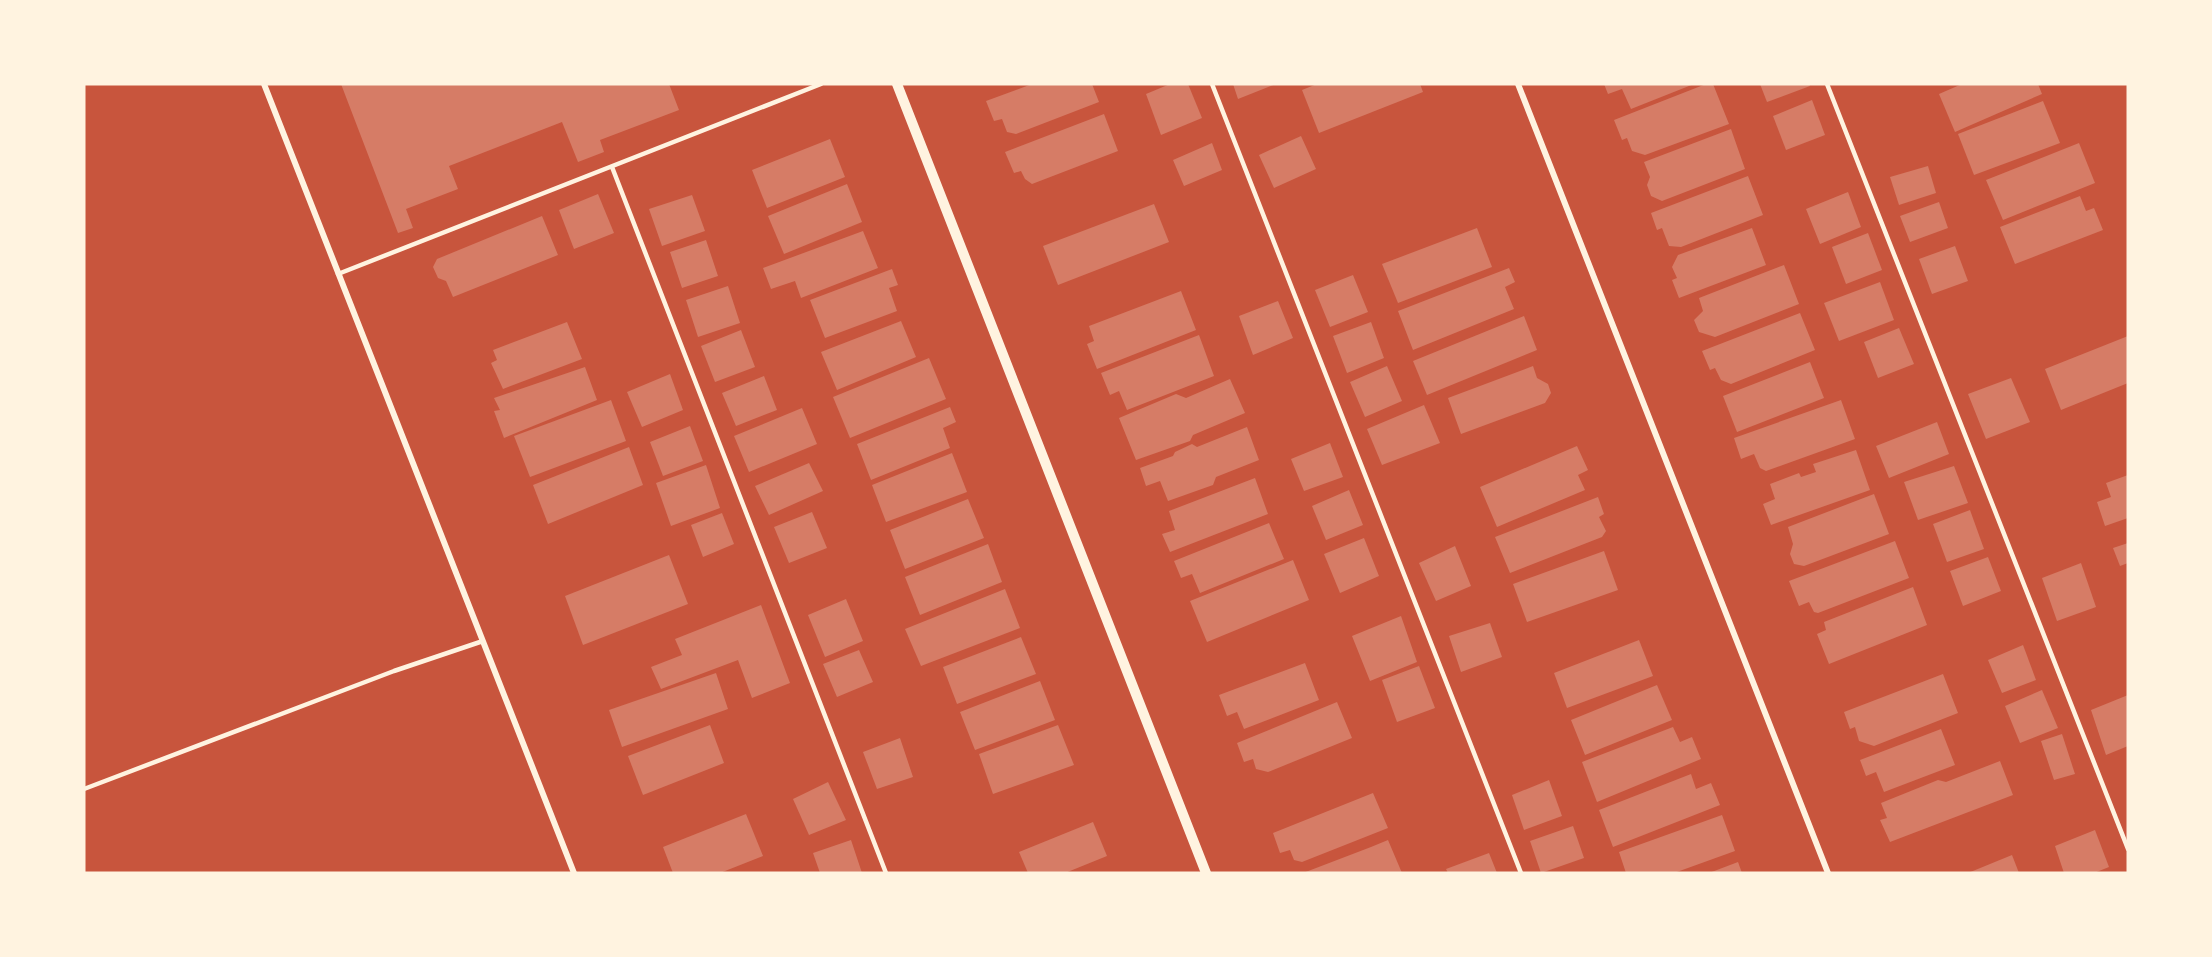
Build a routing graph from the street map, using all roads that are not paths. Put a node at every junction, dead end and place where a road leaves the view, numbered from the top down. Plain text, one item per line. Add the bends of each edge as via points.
1 (264, 84) edge
2 (821, 84) edge
3 (897, 84) edge
4 (1212, 84) edge
5 (1518, 84) edge
6 (1827, 84) edge
7 (612, 166) junction
8 (338, 274) junction
9 (483, 641) junction
10 (84, 789) edge
11 (2128, 849) edge
12 (574, 873) edge
13 (886, 873) edge
14 (1206, 873) edge
15 (1521, 873) edge
16 (1828, 873) edge

1 - 8 street
2 - 7 lane
3 - 14 street
4 - 15 lane
5 - 16 street
6 - 11 lane
7 - 8 lane
7 - 13 lane
8 - 9 street
9 - 10 lane
9 - 12 street

